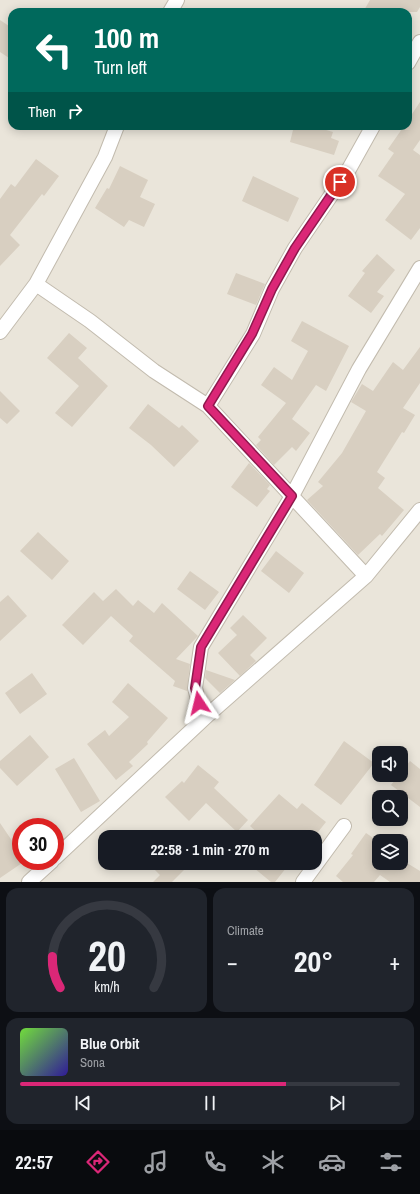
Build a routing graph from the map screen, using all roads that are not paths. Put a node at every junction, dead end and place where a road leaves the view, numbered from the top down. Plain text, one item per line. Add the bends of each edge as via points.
1 (420, 42) edge
2 (412, 56) edge
3 (115, 130) edge
4 (371, 130) edge
5 (420, 268) edge
6 (36, 284) junction
7 (0, 332) edge
8 (208, 406) junction
9 (292, 496) junction
10 (420, 510) edge
11 (366, 576) junction
12 (209, 714) junction
13 (344, 826) dead end
14 (64, 850) edge
15 (42, 870) edge
16 (29, 882) edge
17 (303, 882) edge

1 - 2 street
3 - 6 street via 105,157
4 - 8 street via 349,169 295,248 272,289 252,334
5 - 9 street via 359,369
6 - 7 street
6 - 8 street via 90,321 154,371
8 - 9 street
9 - 11 street
9 - 12 street via 201,647 195,688 199,703
10 - 11 street
11 - 12 street
12 - 14 street
13 - 17 street
15 - 16 street

